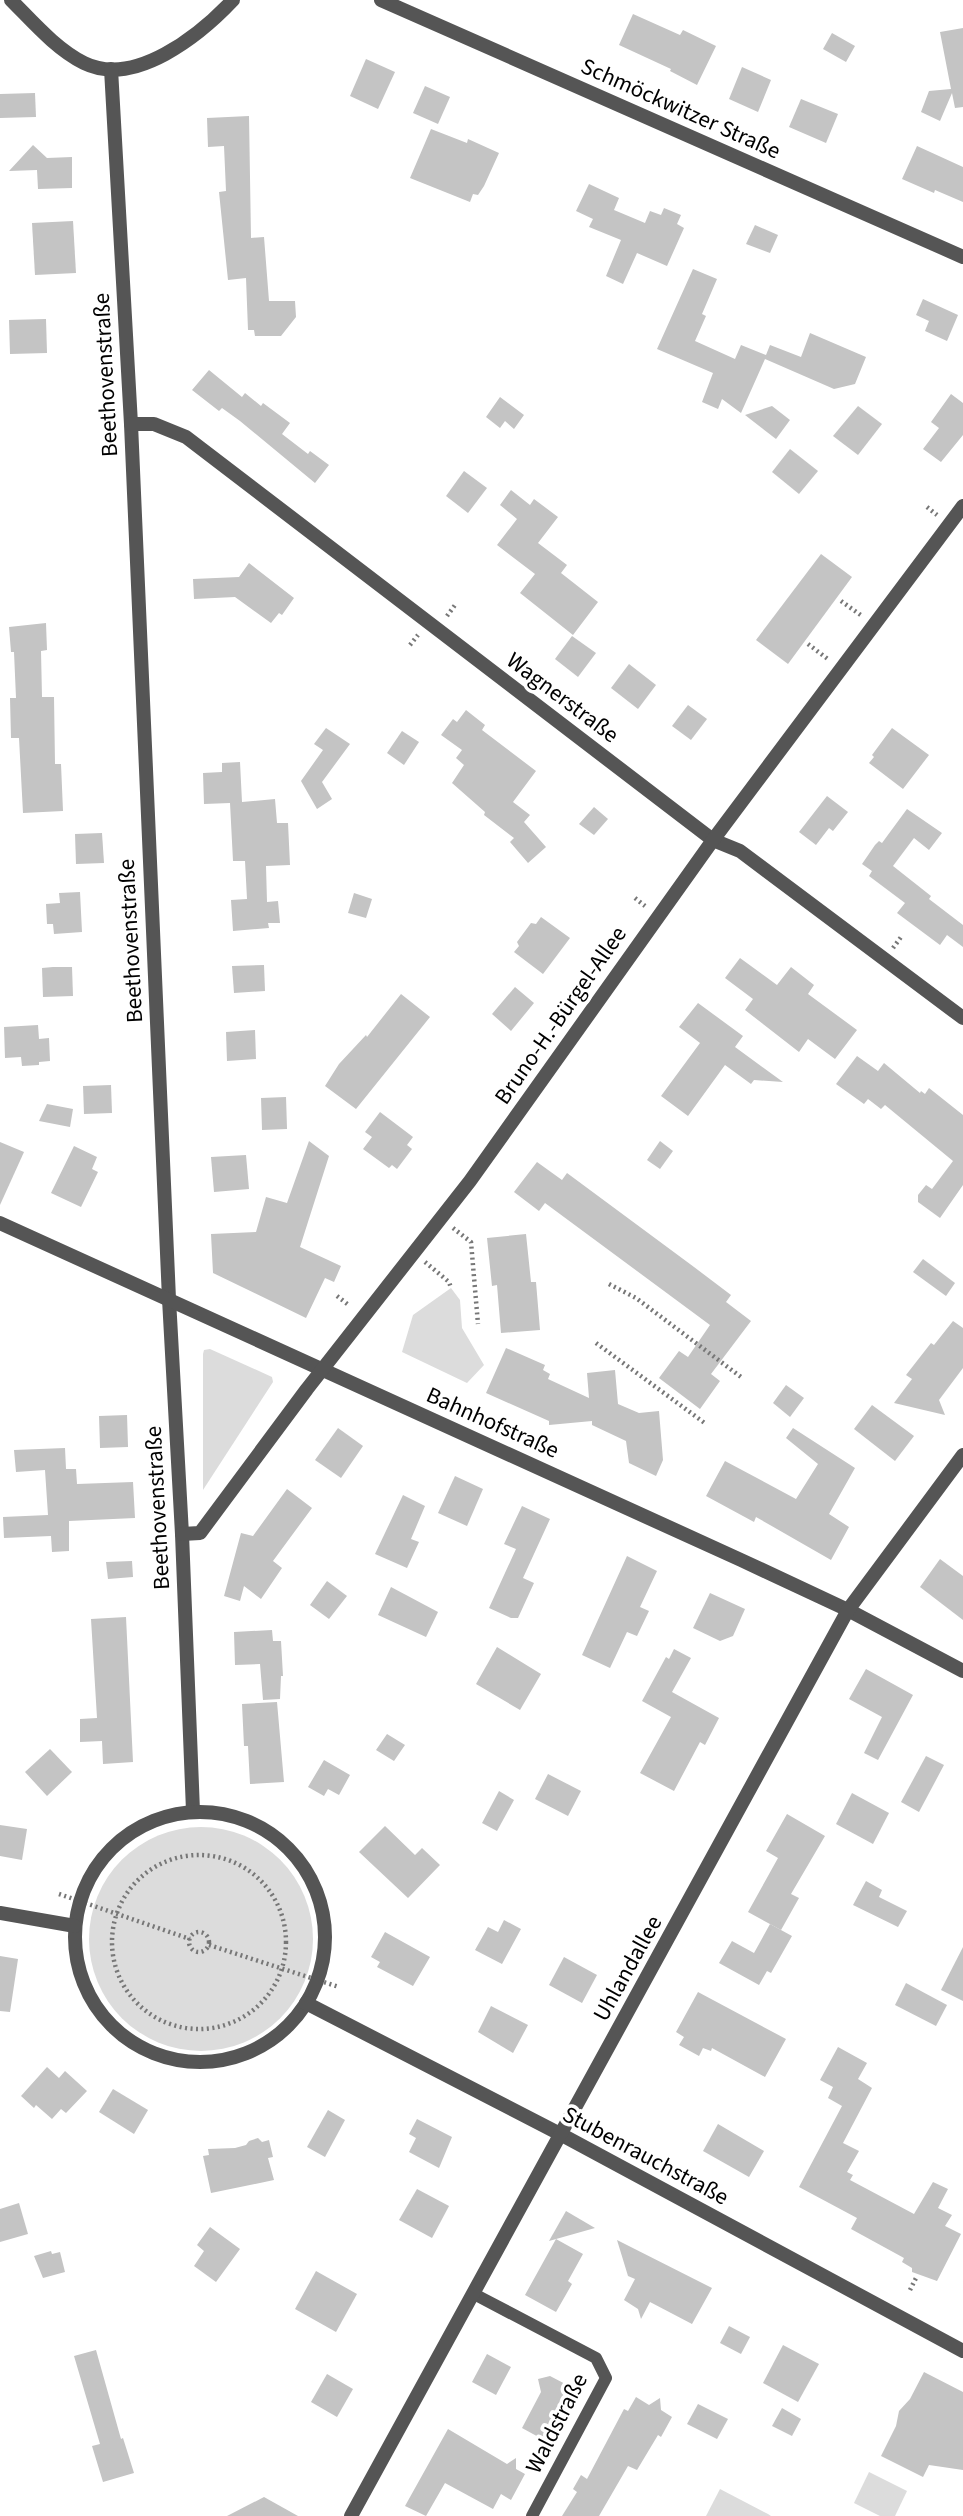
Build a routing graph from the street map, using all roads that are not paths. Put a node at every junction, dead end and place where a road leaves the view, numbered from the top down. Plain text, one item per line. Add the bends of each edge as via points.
1 (11, 0) edge
2 (233, 0) edge
3 (381, 0) edge
4 (111, 69) junction
5 (963, 257) edge
6 (131, 424) junction
7 (963, 506) edge
8 (713, 841) junction
9 (963, 1018) edge
10 (0, 1223) edge
11 (169, 1299) junction
12 (322, 1371) junction
13 (963, 1455) edge
14 (182, 1534) junction
15 (848, 1610) junction
16 (963, 1671) edge
17 (192, 1811) junction
18 (0, 1913) edge
19 (75, 1926) junction
20 (306, 2003) junction
21 (562, 2135) junction
22 (474, 2294) junction
23 (963, 2351) edge
24 (351, 2516) edge
25 (532, 2516) edge

1 - 4 street via 68,52 97,68
2 - 4 street via 169,54
3 - 5 street, Schmöckwitzer Straße
4 - 6 street, Beethovenstraße
6 - 8 street, Wagnerstraße via 154,425 186,437
6 - 11 street, Beethovenstraße
7 - 8 street, Bruno-H.-Bürgel-Allee
8 - 9 street, Wagnerstraße via 740,851
8 - 12 street, Bruno-H.-Bürgel-Allee via 441,1218
10 - 11 street, Bahnhofstraße
11 - 12 street, Bahnhofstraße
11 - 14 street, Beethovenstraße
12 - 14 street, Bruno-H.-Bürgel-Allee via 200,1533
12 - 15 street, Bahnhofstraße
13 - 15 street, Uhlandallee
14 - 17 street, Beethovenstraße
15 - 16 street, Bahnhofstraße
15 - 21 street, Uhlandallee
17 - 19 street via 141,1826 119,1841 92,1874
17 - 20 street via 252,1823 278,1839 300,1861 322,1912 325,1946
18 - 19 street
19 - 20 street via 77,1961 100,2011 130,2040 160,2054 192,2061 245,2054 290,2024
20 - 21 street, Stubenrauchstraße
21 - 22 street, Uhlandallee
21 - 23 street, Stubenrauchstraße
22 - 24 street, Uhlandallee
22 - 25 lane, Waldstraße via 596,2358 606,2378

